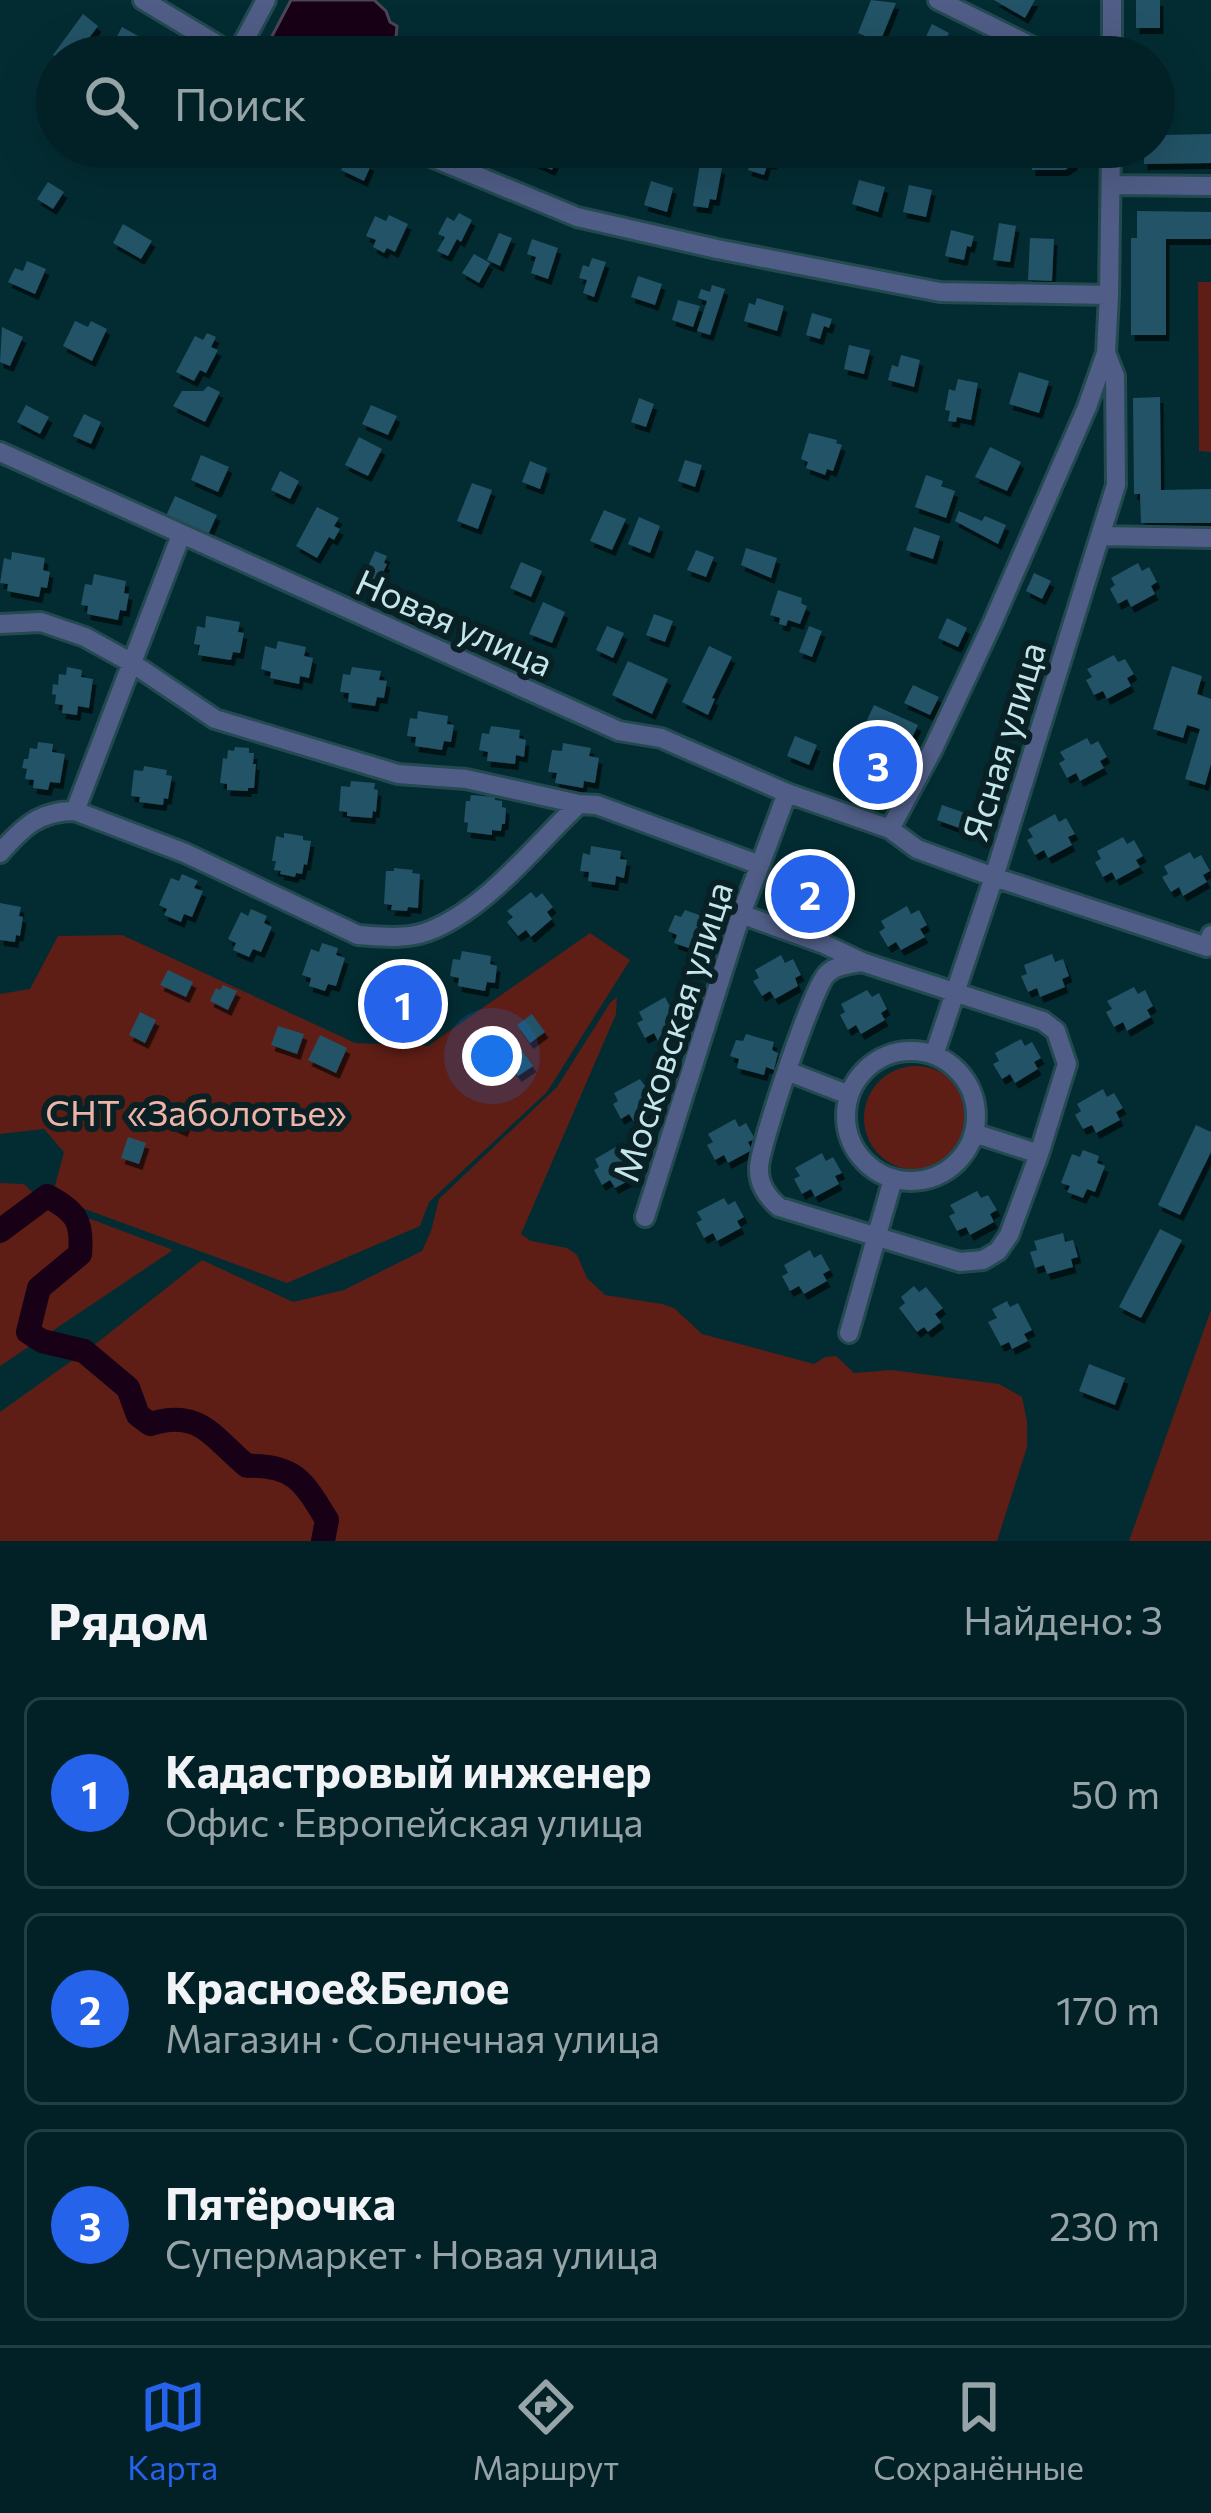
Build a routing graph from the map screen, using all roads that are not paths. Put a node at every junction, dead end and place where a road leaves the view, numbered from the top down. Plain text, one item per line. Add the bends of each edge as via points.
1 (143, 0) edge
2 (266, 0) edge
3 (938, 0) edge
4 (1112, 0) edge
5 (203, 36) edge
6 (247, 36) edge
7 (1011, 36) edge
8 (1112, 36) edge
9 (457, 168) edge
10 (1111, 168) edge
11 (1111, 185) junction
12 (1211, 186) edge
13 (1109, 295) junction
14 (1106, 353) junction
15 (0, 452) edge
16 (182, 535) junction
17 (1100, 536) junction
18 (1211, 538) edge
19 (0, 624) edge
20 (132, 663) junction
21 (788, 794) junction
22 (579, 804) junction
23 (75, 812) junction
24 (890, 829) junction
25 (0, 854) edge
26 (760, 865) junction
27 (994, 877) junction
28 (741, 914) junction
29 (1210, 944) edge
30 (862, 962) junction
31 (953, 992) junction
32 (934, 1055) junction
33 (787, 1071) junction
34 (849, 1095) junction
35 (974, 1133) junction
36 (1039, 1154) junction
37 (893, 1179) junction
38 (645, 1217) dead end
39 (876, 1238) junction
40 (849, 1333) dead end

1 - 5 street
2 - 6 street
3 - 7 street
4 - 8 street
9 - 13 street via 577,218 738,254 940,292
10 - 11 street
11 - 12 street
11 - 13 street
13 - 14 street
14 - 17 street, Ясная улица via 1115,376 1116,485
14 - 24 street via 992,624
15 - 16 street, Новая улица
16 - 20 street
16 - 21 street, Новая улица via 619,731 661,738
17 - 18 street
17 - 27 street, Ясная улица
19 - 20 street via 41,622
20 - 22 street via 215,718 398,774 466,779
20 - 23 street
21 - 24 street, Новая улица
21 - 26 street, Московская улица
22 - 23 street via 470,907 434,930 385,937 358,935
22 - 26 street
23 - 25 street via 37,819
24 - 27 street, Новая улица via 917,849
26 - 28 street, Московская улица
27 - 29 street, Ясная улица
27 - 31 street
28 - 30 street
28 - 38 street, Московская улица
30 - 31 street
30 - 33 street via 827,974 816,989
31 - 32 street
31 - 36 street via 1056,1031 1066,1064
32 - 34 street via 883,1057
32 - 35 street via 970,1088
33 - 34 street
33 - 39 street via 759,1165 769,1198
34 - 37 street via 854,1146
35 - 36 street
35 - 37 street via 942,1174
36 - 39 street via 1009,1235 983,1260 960,1262
37 - 39 street
39 - 40 street

